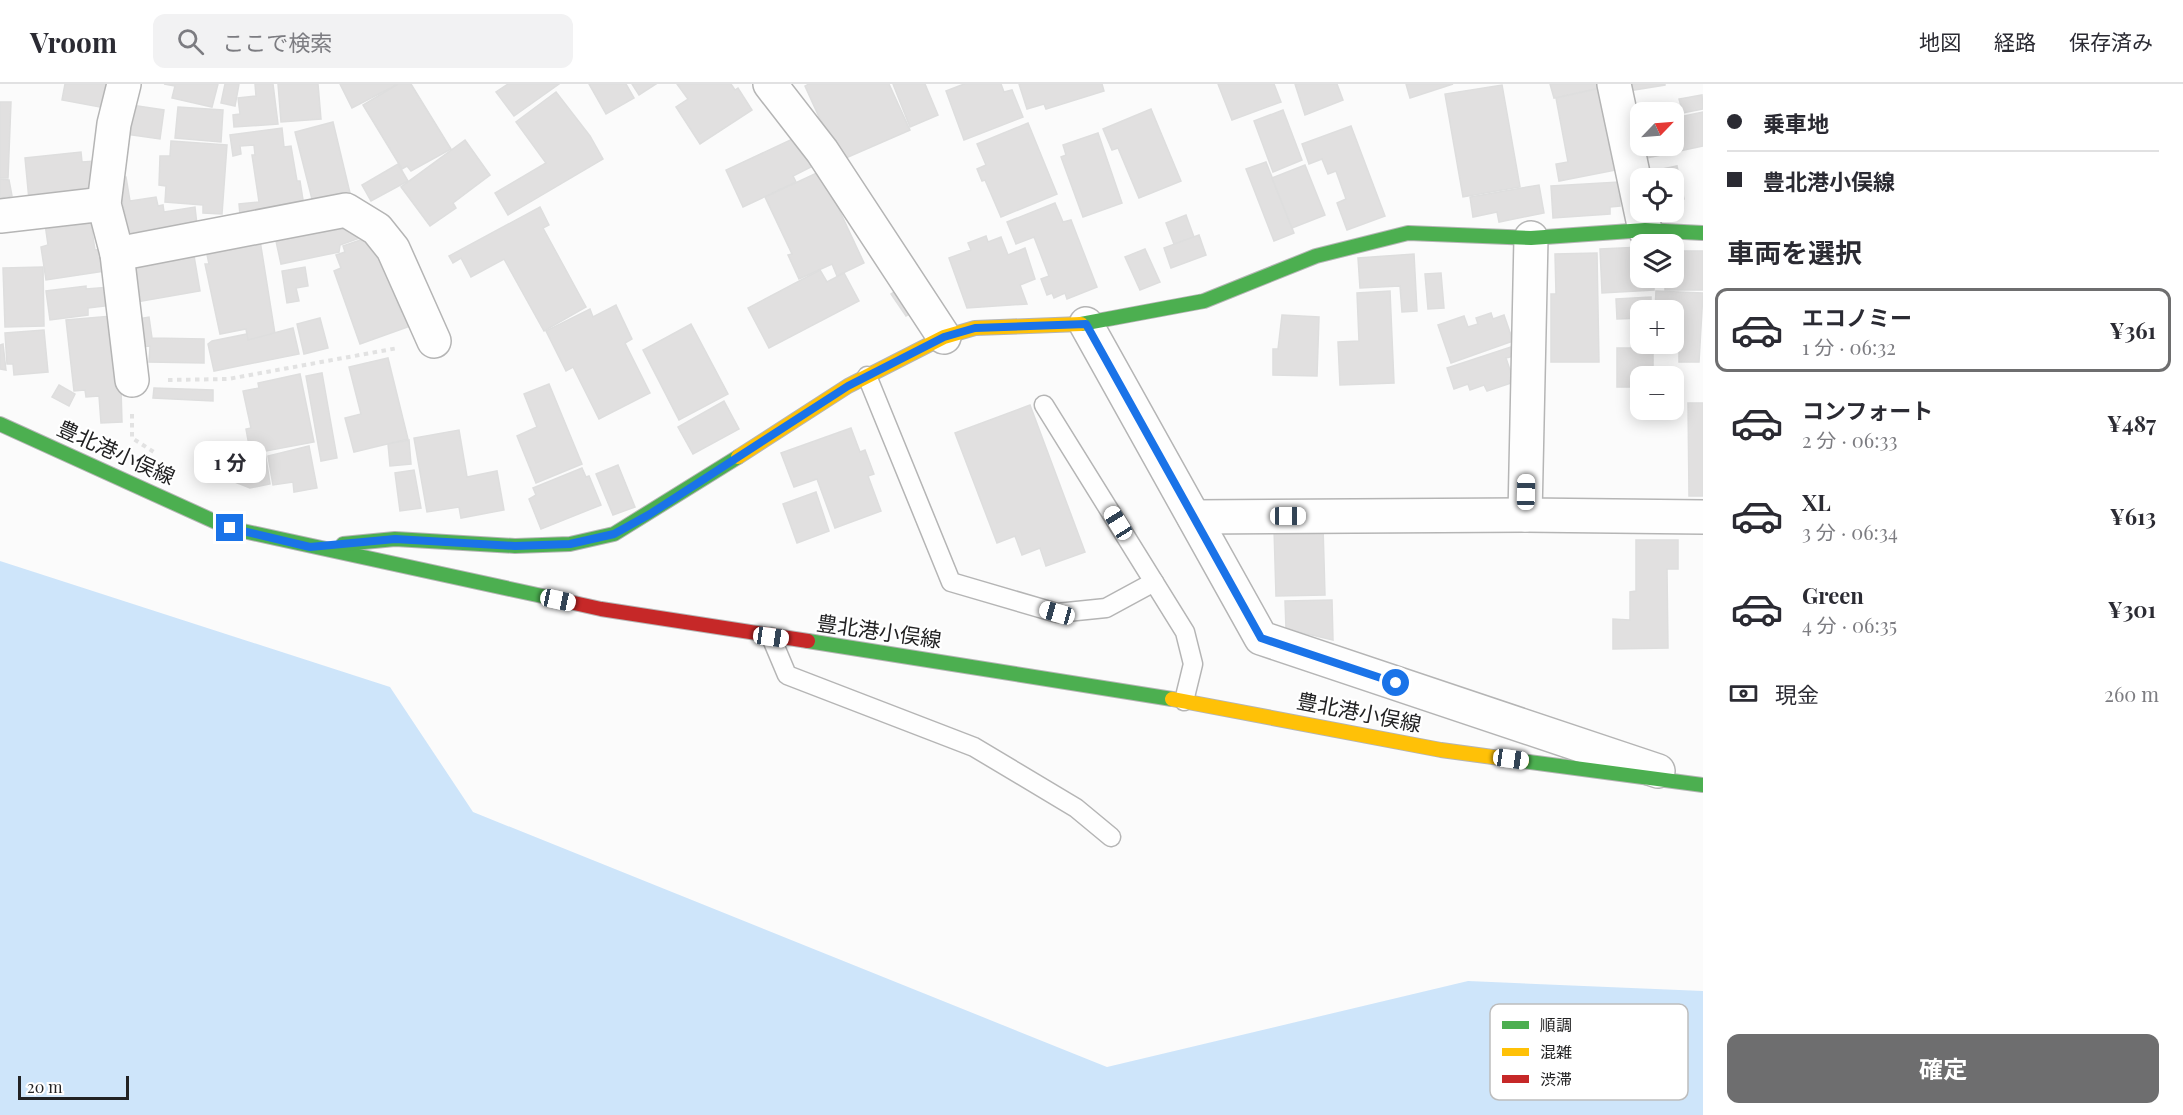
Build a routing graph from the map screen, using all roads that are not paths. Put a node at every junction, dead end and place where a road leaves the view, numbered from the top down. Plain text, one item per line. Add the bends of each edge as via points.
1 (124, 84) edge
2 (770, 84) edge
3 (1614, 84) edge
4 (104, 204) junction
5 (0, 216) edge
6 (1645, 230) junction
7 (1703, 233) edge
8 (1531, 238) junction
9 (117, 254) junction
10 (1086, 324) junction
11 (944, 337) junction
12 (434, 341) road end
13 (867, 376) junction
14 (132, 380) road end
15 (1044, 405) dead end
16 (0, 424) edge
17 (1525, 515) junction
18 (1194, 517) junction
19 (1703, 517) edge
20 (310, 547) junction
21 (1154, 582) junction
22 (771, 637) junction
23 (1184, 701) junction
24 (1701, 785) edge
25 (1111, 837) dead end

1 - 4 street via 114,123
2 - 11 street via 822,150
3 - 6 street
4 - 5 street
4 - 9 street
6 - 7 main road
6 - 8 main road
8 - 10 main road via 1408,233 1316,256 1204,301
8 - 17 street
9 - 12 street via 346,210 377,229 393,249
9 - 14 street
10 - 11 main road via 975,328
10 - 18 street
11 - 13 main road
13 - 20 main road via 614,534 570,544 515,546 395,539
13 - 21 lane via 951,582 1057,613 1106,608
15 - 21 lane
16 - 20 main road, 豊北港小俣線 via 230,528
17 - 18 street
17 - 19 street
18 - 24 street via 1261,638
20 - 22 main road, 豊北港小俣線 via 601,609
21 - 23 lane via 1185,632 1191,654 1193,664
22 - 23 main road, 豊北港小俣線
22 - 25 lane via 787,675 974,747 1076,808
23 - 24 main road, 豊北港小俣線 via 1441,750

